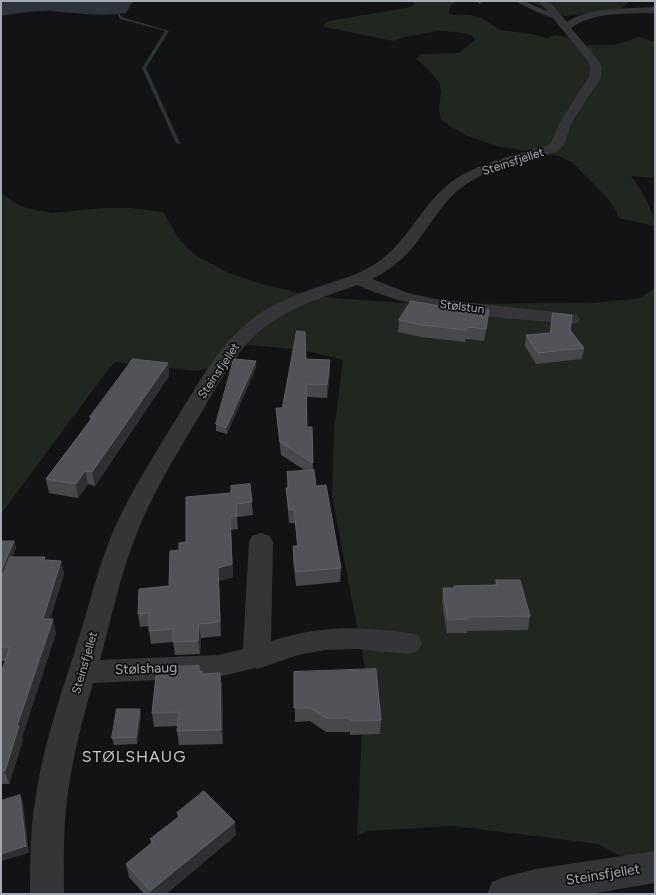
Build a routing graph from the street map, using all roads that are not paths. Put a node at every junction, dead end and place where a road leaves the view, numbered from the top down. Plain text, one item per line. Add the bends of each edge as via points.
1 (520, 1) edge
2 (544, 1) edge
3 (655, 10) edge
4 (562, 22) junction
5 (357, 279) junction
6 (571, 319) edge
7 (261, 542) dead end
8 (408, 642) dead end
9 (256, 658) junction
10 (82, 672) junction
11 (655, 866) edge
12 (47, 894) edge
13 (504, 894) edge

1 - 4 lane
2 - 4 street, Steinsfjellet
3 - 4 street via 586,16
4 - 5 street, Steinsfjellet via 593,60 596,68 595,77 566,122 557,145 498,164 455,185 402,252 384,266
5 - 6 street, Stølstun via 392,294 417,301
5 - 10 street, Steinsfjellet via 273,312 239,340 202,394 164,458 122,541
7 - 9 street
8 - 9 street, Stølshaug via 325,639
9 - 10 street, Stølshaug via 218,666
10 - 12 street, Steinsfjellet via 53,788
11 - 13 street, Steinsfjellet via 536,886

